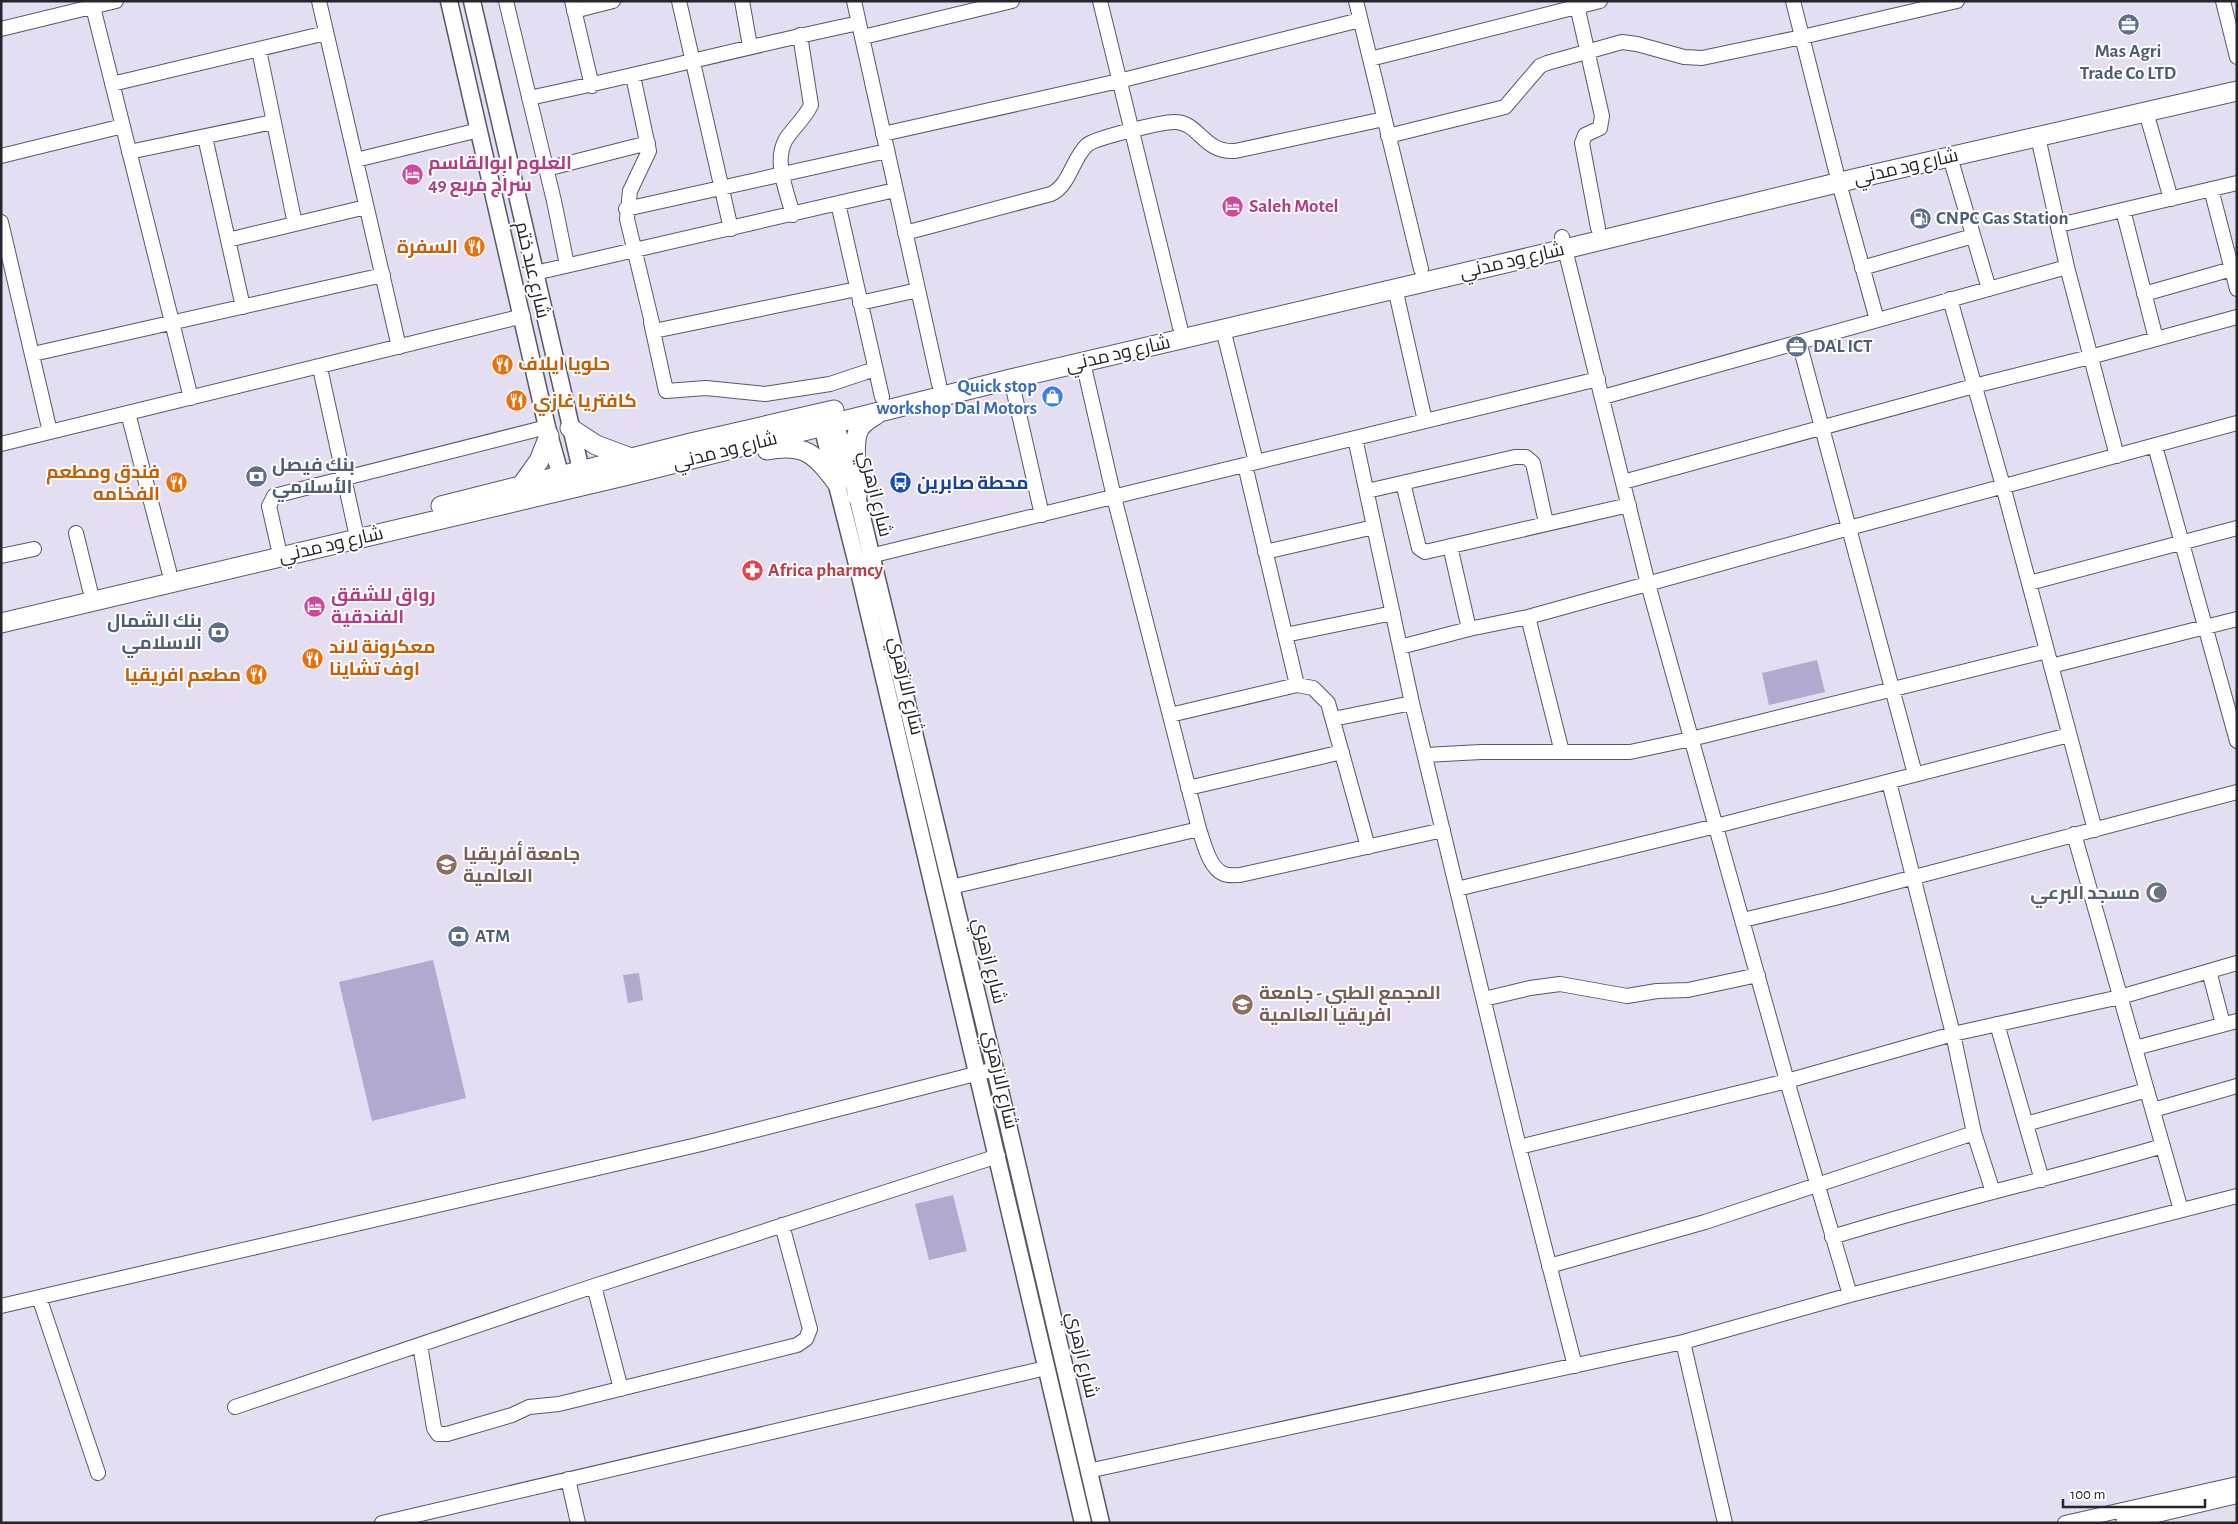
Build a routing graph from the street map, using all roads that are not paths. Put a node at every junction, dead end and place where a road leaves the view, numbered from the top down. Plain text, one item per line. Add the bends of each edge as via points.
1 (116, 1) edge
2 (319, 1) edge
3 (449, 1) edge
4 (472, 1) edge
5 (506, 1) edge
6 (613, 1) edge
7 (679, 1) edge
8 (742, 1) edge
9 (854, 1) edge
10 (1012, 1) edge
11 (1100, 1) edge
12 (1356, 1) edge
13 (1600, 1) edge
14 (1793, 1) edge
15 (1957, 1) edge
16 (2223, 1) edge
17 (1576, 4) edge
18 (573, 6) edge
19 (65, 7) edge
20 (93, 7) junction
21 (1360, 20) junction
22 (859, 23) junction
23 (1, 29) edge
24 (326, 33) junction
25 (800, 35) junction
26 (863, 37) junction
27 (1802, 37) junction
28 (750, 46) junction
29 (258, 50) junction
30 (1588, 51) junction
31 (2237, 57) edge
32 (1370, 59) junction
33 (692, 61) junction
34 (633, 76) junction
35 (2237, 78) edge
36 (1119, 81) junction
37 (112, 84) junction
38 (592, 86) junction
39 (2237, 91) edge
40 (529, 98) junction
41 (2146, 112) junction
42 (1384, 119) junction
43 (273, 122) junction
44 (123, 126) junction
45 (479, 130) junction
46 (1131, 131) junction
47 (883, 134) junction
48 (1388, 136) junction
49 (2038, 136) junction
50 (205, 137) junction
51 (648, 143) junction
52 (887, 151) junction
53 (129, 152) junction
54 (1, 156) edge
55 (1950, 157) junction
56 (356, 160) junction
57 (546, 169) junction
58 (783, 175) junction
59 (1837, 177) junction
60 (2237, 183) edge
61 (723, 189) junction
62 (2211, 189) junction
63 (895, 190) junction
64 (2171, 199) junction
65 (838, 203) junction
66 (366, 206) junction
67 (626, 209) junction
68 (2123, 210) junction
69 (794, 214) junction
70 (1, 222) edge
71 (295, 224) junction
72 (2059, 226) junction
73 (1598, 228) junction
74 (731, 230) junction
75 (905, 233) junction
76 (1973, 236) junction
77 (228, 240) junction
78 (1563, 243) junction
79 (634, 250) junction
80 (567, 265) junction
81 (2233, 266) edge
82 (2067, 267) junction
83 (1862, 268) junction
84 (1420, 270) junction
85 (535, 273) junction
86 (382, 275) junction
87 (1395, 288) junction
88 (1989, 289) junction
89 (2237, 289) edge
90 (918, 290) junction
91 (2144, 294) junction
92 (858, 296) junction
93 (1950, 299) junction
94 (646, 302) junction
95 (244, 307) junction
96 (523, 316) junction
97 (2237, 316) edge
98 (1877, 320) junction
99 (172, 323) junction
100 (1180, 327) junction
101 (1223, 329) junction
102 (2156, 339) junction
103 (1799, 342) junction
104 (399, 347) junction
105 (33, 354) junction
106 (2090, 357) junction
107 (1083, 362) junction
108 (320, 368) junction
109 (876, 369) junction
110 (1011, 379) junction
111 (1598, 379) junction
112 (939, 384) junction
113 (1974, 386) junction
114 (1603, 397) junction
115 (191, 398) junction
116 (883, 403) junction
117 (128, 413) junction
118 (827, 419) junction
119 (1424, 421) junction
120 (2237, 423) edge
121 (570, 428) junction
122 (1822, 429) junction
123 (50, 432) junction
124 (548, 432) junction
125 (1355, 438) junction
126 (1, 444) edge
127 (2155, 446) junction
128 (2117, 456) junction
129 (631, 458) junction
130 (1250, 464) junction
131 (624, 476) junction
132 (344, 477) junction
133 (583, 478) junction
134 (1623, 482) junction
135 (562, 483) junction
136 (837, 483) junction
137 (1403, 483) junction
138 (521, 486) junction
139 (2003, 486) junction
140 (1367, 491) junction
141 (857, 496) junction
142 (1114, 497) junction
143 (1629, 505) junction
144 (1042, 514) junction
145 (1546, 523) junction
146 (1374, 527) junction
147 (355, 528) junction
148 (1850, 528) junction
149 (2237, 528) edge
150 (76, 532) dead end
151 (2181, 542) junction
152 (278, 546) junction
153 (1450, 546) junction
154 (34, 549) dead end
155 (1265, 552) junction
156 (1, 556) edge
157 (870, 556) junction
158 (169, 571) junction
159 (2029, 583) junction
160 (1648, 584) junction
161 (90, 590) junction
162 (1, 610) edge
163 (1393, 613) junction
164 (878, 617) junction
165 (1528, 617) junction
166 (2237, 619) edge
167 (1, 623) edge
168 (2204, 628) junction
169 (1469, 629) junction
170 (1285, 635) junction
171 (1400, 647) junction
172 (2047, 651) junction
173 (2051, 666) junction
174 (1297, 685) junction
175 (1892, 688) junction
176 (1412, 703) junction
177 (1170, 715) junction
178 (1333, 719) junction
179 (2069, 735) junction
180 (1691, 740) junction
181 (2237, 741) edge
182 (1342, 752) junction
183 (1562, 752) junction
184 (1425, 755) junction
185 (1915, 774) junction
186 (1889, 782) junction
187 (1188, 788) junction
188 (2237, 792) edge
189 (1716, 826) junction
190 (1199, 829) junction
191 (1443, 830) junction
192 (2095, 830) junction
193 (2074, 834) junction
194 (1368, 847) junction
195 (1914, 877) junction
196 (951, 887) junction
197 (1457, 888) junction
198 (1742, 920) junction
199 (2237, 963) edge
200 (2209, 971) junction
201 (1758, 975) junction
202 (2120, 997) junction
203 (1484, 999) junction
204 (2230, 1023) edge
205 (1996, 1024) junction
206 (1953, 1034) junction
207 (2135, 1048) junction
208 (995, 1069) junction
209 (978, 1074) junction
210 (1787, 1081) junction
211 (2237, 1086) edge
212 (2147, 1090) junction
213 (2153, 1110) junction
214 (2026, 1124) junction
215 (1974, 1133) junction
216 (2163, 1146) junction
217 (1519, 1147) junction
218 (998, 1156) junction
219 (2042, 1180) junction
220 (1817, 1185) junction
221 (1993, 1192) junction
222 (2237, 1196) edge
223 (2181, 1210) junction
224 (782, 1225) junction
225 (1832, 1237) junction
226 (1549, 1266) junction
227 (594, 1286) junction
228 (1850, 1295) junction
229 (39, 1297) junction
230 (1, 1306) edge
231 (1683, 1342) junction
232 (420, 1345) junction
233 (1575, 1366) junction
234 (1046, 1368) junction
235 (620, 1389) junction
236 (235, 1407) dead end
237 (1088, 1470) junction
238 (98, 1473) dead end
239 (568, 1479) junction
240 (2237, 1484) edge
241 (2237, 1496) edge
242 (382, 1523) edge
243 (578, 1523) edge
244 (1083, 1523) edge
245 (1100, 1523) edge
246 (1725, 1523) edge
247 (2065, 1523) edge
248 (2123, 1523) edge

1 - 20 street
2 - 24 street
3 - 45 main road, شارع عبد ختم
4 - 85 main road, شارع عبد ختم
5 - 40 street
6 - 18 street
7 - 33 street
8 - 28 street
9 - 22 street
10 - 26 street
11 - 36 street
12 - 21 street
13 - 17 street
14 - 27 street
15 - 27 street
16 - 31 street
17 - 30 street
17 - 32 street
18 - 38 street
19 - 20 street
19 - 23 street
20 - 37 street
21 - 32 street
21 - 36 street
22 - 25 street
22 - 26 street
24 - 29 street
24 - 56 street
25 - 28 street
25 - 58 street via 811,105 780,154
26 - 47 street
27 - 30 street via 1692,58 1630,42
27 - 59 street
28 - 33 street
29 - 37 street
29 - 43 street
30 - 48 street via 1540,66 1505,107
30 - 73 street via 1602,116 1600,128 1585,135 1582,143
32 - 42 street
33 - 34 street
33 - 61 street
34 - 38 street
34 - 51 street
35 - 59 highway, شارع ود مدني
36 - 46 street
36 - 47 street
37 - 44 street
38 - 40 street
39 - 41 highway, شارع ود مدني
40 - 57 street
41 - 49 highway, شارع ود مدني
41 - 64 street
42 - 46 street via 1230,152 1215,149 1187,125 1178,122
42 - 48 street
43 - 50 street
43 - 71 street
44 - 53 street
44 - 54 street
45 - 56 street
45 - 96 main road, شارع عبد ختم
46 - 75 street via 1093,141 1086,146 1062,185 1051,194
46 - 100 street
47 - 52 street
48 - 84 street
49 - 55 highway, شارع ود مدني
49 - 72 street
50 - 53 street
50 - 77 street
51 - 57 street
51 - 67 street via 647,157 630,192
52 - 58 street
52 - 63 street
53 - 99 street
55 - 59 highway, شارع ود مدني
55 - 76 street
56 - 66 street
57 - 80 street
58 - 61 street
58 - 69 street
59 - 73 highway, شارع ود مدني
59 - 78 highway, شارع ود مدني
59 - 83 street
60 - 62 street
61 - 67 street
61 - 74 street
62 - 64 street
62 - 81 street
63 - 65 street
63 - 75 street
64 - 68 street
65 - 69 street
65 - 92 street
66 - 71 street
66 - 86 street
67 - 79 street
68 - 72 street
68 - 91 street
69 - 74 street
70 - 105 street
71 - 77 street
72 - 82 street
73 - 78 highway, شارع ود مدني
74 - 79 street
75 - 90 street
76 - 83 street
76 - 88 street
77 - 95 street
78 - 84 highway, شارع ود مدني
78 - 87 highway, شارع ود مدني
78 - 111 street
79 - 80 street
79 - 94 street
80 - 85 street
81 - 89 street
81 - 91 street
82 - 88 street
82 - 106 street
83 - 98 street
84 - 100 highway, شارع ود مدني
85 - 121 main road, شارع عبد ختم
86 - 95 street
86 - 104 street
87 - 101 highway, شارع ود مدني
87 - 119 street
88 - 93 street
90 - 92 street
90 - 112 street
91 - 102 street
92 - 94 street via 654,331
92 - 109 street
93 - 98 street
93 - 113 street
94 - 109 street via 666,391 706,388 765,394 830,384
95 - 99 street
96 - 104 street
96 - 124 main road, شارع عبد ختم
97 - 102 street
98 - 103 street
99 - 105 street
99 - 115 street
100 - 112 highway, شارع ود مدني
101 - 107 highway, شارع ود مدني
101 - 130 street
102 - 106 street
103 - 114 street
103 - 122 street
104 - 108 street
105 - 123 street
106 - 113 street
106 - 128 street
107 - 110 highway, شارع ود مدني
107 - 142 street
108 - 115 street
108 - 132 street
109 - 116 street
110 - 116 highway, شارع ود مدني
110 - 144 street
111 - 114 street
111 - 119 street
112 - 116 highway, شارع ود مدني
113 - 122 street
113 - 139 street
114 - 134 street
115 - 117 street
116 - 118 highway, شارع ود مدني
116 - 141 highway via 857,434
117 - 123 street
117 - 158 street
118 - 129 highway, شارع ود مدني
118 - 131 highway, شارع ود مدني
118 - 136 main road, شارع الازهري
118 - 141 main road, شارع ازهري
119 - 125 street
120 - 127 street
121 - 129 highway via 596,445
121 - 133 main road, شارع عبد ختم
122 - 134 street
122 - 148 street
123 - 126 street
124 - 132 street
124 - 135 main road, شارع عبد ختم
124 - 138 highway via 539,462
125 - 130 street
125 - 140 street
127 - 128 street
127 - 151 street
128 - 139 street
129 - 133 highway, شارع ود مدني
130 - 142 street
130 - 155 street
131 - 133 highway, شارع ود مدني
131 - 136 highway via 640,479 761,451 794,448 812,453
132 - 147 street
132 - 152 street via 274,496 269,506
133 - 135 highway, شارع ود مدني
134 - 143 street
135 - 138 highway, شارع ود مدني
135 - 167 highway, شارع ود مدني
136 - 164 main road, شارع الازهري
137 - 140 street
137 - 145 street via 1526,457 1533,463
137 - 153 street via 1421,551
138 - 147 highway, شارع ود مدني
139 - 148 street
139 - 159 street
140 - 146 street
141 - 157 main road, شارع ازهري
142 - 144 street
142 - 177 street
143 - 145 street
143 - 160 street
144 - 157 street
145 - 153 street
146 - 155 street
146 - 163 street
147 - 152 highway, شارع ود مدني
148 - 160 street
148 - 175 street
149 - 151 street
150 - 161 street
151 - 159 street
151 - 168 street
152 - 158 highway, شارع ود مدني
153 - 169 street
154 - 156 street
155 - 170 street
157 - 164 main road, شارع ازهري
158 - 161 highway, شارع ود مدني
159 - 172 street
160 - 165 street
160 - 180 street
161 - 162 highway, شارع ود مدني
163 - 170 street
163 - 171 street
164 - 196 main road, شارع ازهري
164 - 209 main road, شارع الازهري
165 - 169 street
165 - 183 street
166 - 168 street
168 - 173 street
168 - 181 street
169 - 171 street
170 - 174 street
171 - 176 street
172 - 173 street
172 - 175 street
173 - 179 street
174 - 177 street
174 - 178 street via 1320,693 1328,703
175 - 180 street
175 - 185 street
176 - 178 street
176 - 184 street
177 - 187 street
178 - 182 street
179 - 185 street
179 - 192 street
180 - 183 street via 1630,752
180 - 189 street
182 - 187 street
182 - 194 street
183 - 184 street
184 - 191 street
185 - 186 street
186 - 189 street
186 - 195 street
187 - 190 street
188 - 192 street
189 - 197 street
189 - 198 street
190 - 194 street via 1209,858 1226,875 1240,875
190 - 196 street
191 - 194 street
191 - 197 street
192 - 193 street
193 - 195 street
193 - 202 street
195 - 198 street
195 - 206 street
196 - 208 main road, شارع ازهري
197 - 203 street
198 - 201 street
199 - 200 street
200 - 202 street
200 - 204 street
201 - 203 street via 1688,990 1627,996 1560,984
201 - 210 street
202 - 205 street
202 - 207 street
203 - 217 street
204 - 207 street
205 - 206 street
205 - 214 street
206 - 210 street
206 - 215 street
207 - 212 street
208 - 209 street
208 - 237 main road, شارع ازهري
209 - 218 main road, شارع الازهري
209 - 229 street via 698,1145
210 - 217 street
210 - 220 street
211 - 213 street
212 - 213 street
212 - 214 street
213 - 216 street
214 - 219 street
215 - 220 street
215 - 221 street
216 - 219 street
216 - 223 street
217 - 226 street
218 - 224 street
218 - 234 main road, شارع الازهري
219 - 221 street
220 - 225 street
220 - 226 street via 1705,1222
221 - 225 street
222 - 223 street
223 - 228 street
224 - 227 street
224 - 235 street via 809,1321 806,1339 797,1345
225 - 228 street
226 - 233 street
227 - 232 street
227 - 235 street
228 - 231 street
229 - 230 street
229 - 238 street
231 - 233 street
231 - 246 street
232 - 235 street via 434,1428 438,1434 512,1415 529,1407 559,1404
232 - 236 street
233 - 237 street
234 - 239 street
234 - 244 main road, شارع الازهري
237 - 245 main road, شارع ازهري
239 - 242 street
239 - 243 street
240 - 247 street
241 - 248 street

